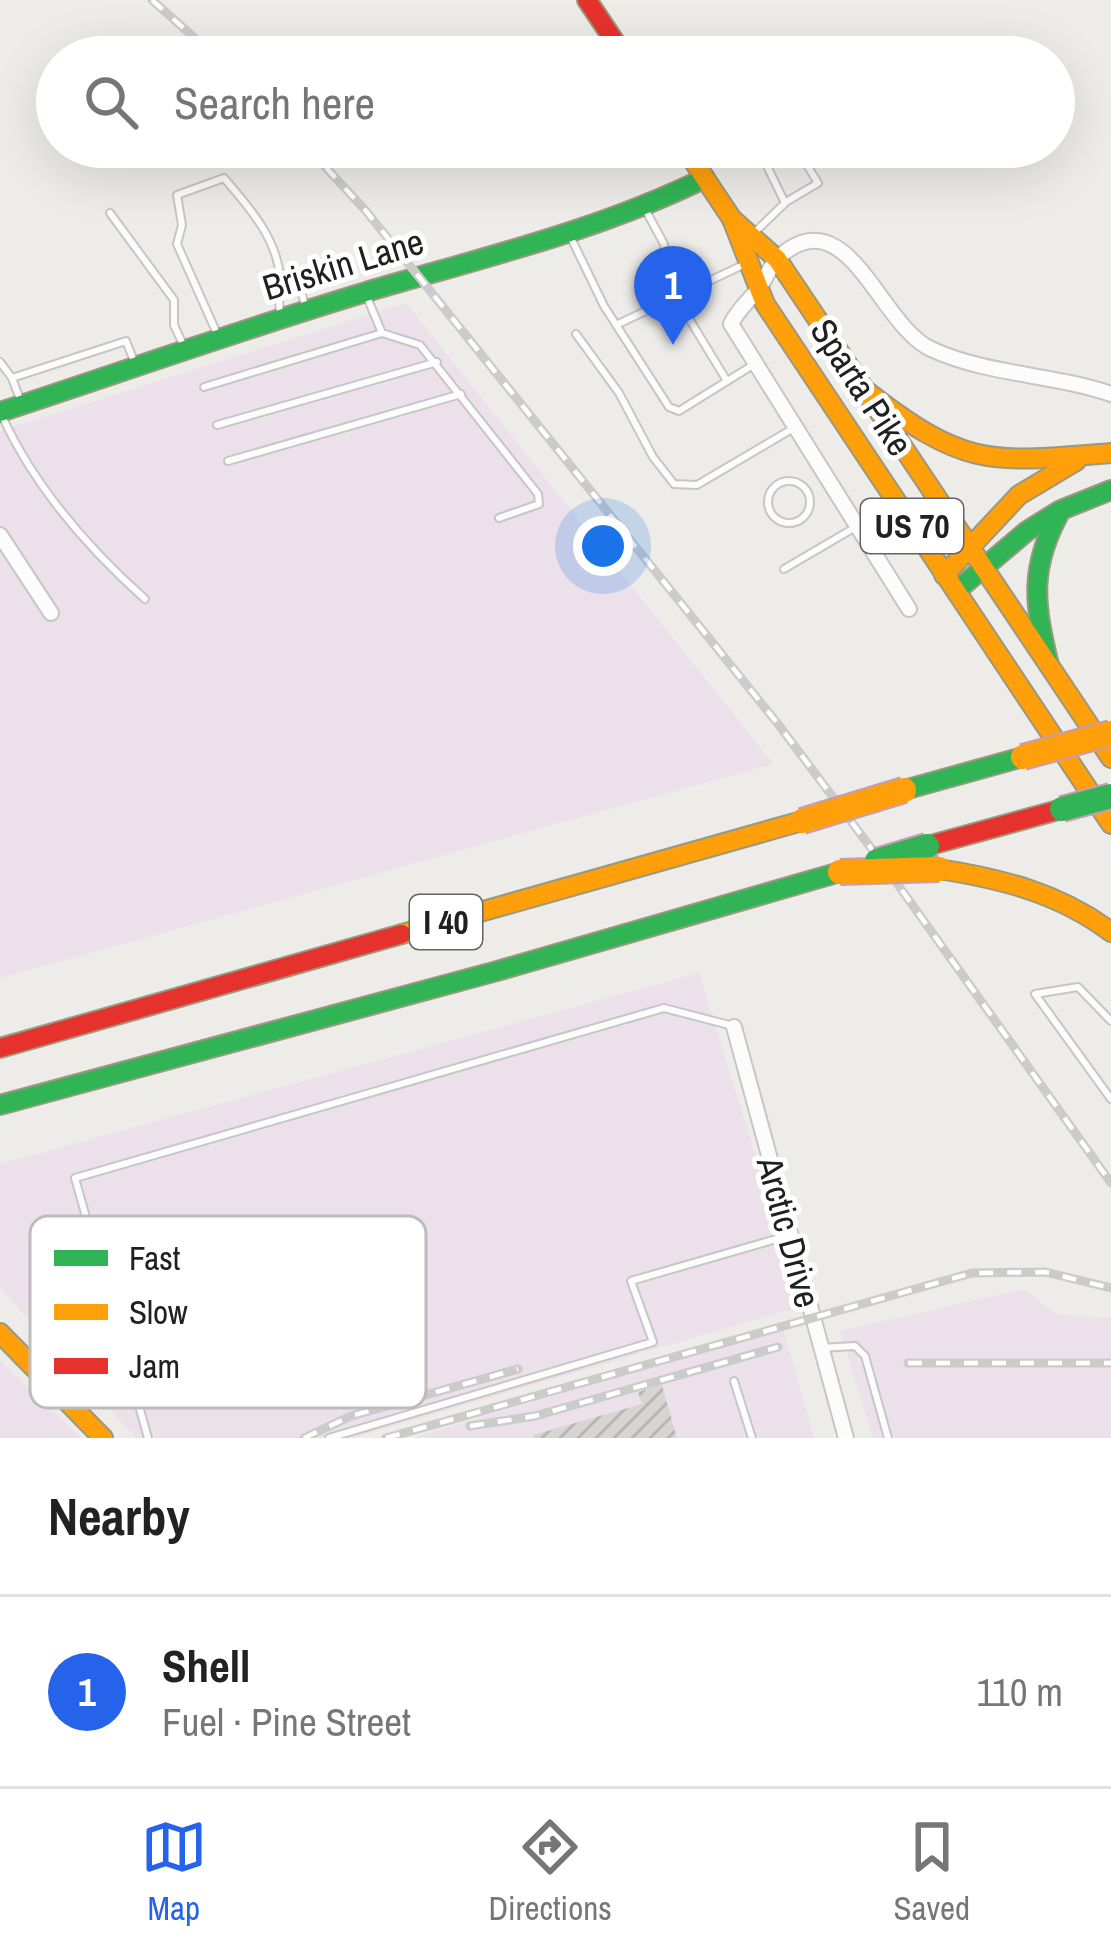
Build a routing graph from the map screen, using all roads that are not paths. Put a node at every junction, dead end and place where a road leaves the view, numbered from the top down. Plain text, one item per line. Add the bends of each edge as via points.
1 (587, 0) edge
2 (604, 36) edge
3 (690, 168) edge
4 (699, 168) edge
5 (767, 168) edge
6 (809, 168) edge
7 (785, 202) junction
8 (645, 209) junction
9 (110, 213) dead end
10 (742, 227) junction
11 (570, 236) junction
12 (777, 259) junction
13 (746, 263) junction
14 (333, 276) dead end
15 (757, 291) junction
16 (366, 293) junction
17 (675, 295) junction
18 (294, 317) junction
19 (616, 326) junction
20 (382, 333) junction
21 (576, 334) dead end
22 (220, 341) junction
23 (186, 352) junction
24 (0, 362) edge
25 (436, 362) junction
26 (755, 364) junction
27 (137, 368) junction
28 (12, 378) junction
29 (727, 381) junction
30 (203, 387) dead end
31 (865, 390) junction
32 (461, 394) junction
33 (1111, 394) edge
34 (7, 410) edge
35 (217, 425) dead end
36 (795, 427) junction
37 (1103, 453) edge
38 (228, 461) dead end
39 (1111, 490) edge
40 (811, 500) joint
41 (1061, 510) junction
42 (499, 518) dead end
43 (857, 526) junction
44 (0, 535) edge
45 (979, 558) junction
46 (784, 569) dead end
47 (950, 583) junction
48 (145, 599) dead end
49 (909, 609) dead end
50 (51, 613) dead end
51 (1049, 664) junction
52 (1111, 733) edge
53 (1111, 758) edge
54 (1111, 796) edge
55 (1111, 824) edge
56 (933, 858) junction
57 (1111, 932) edge
58 (1111, 1022) edge
59 (734, 1027) joint
60 (0, 1048) edge
61 (1111, 1081) edge
62 (1102, 1087) junction
63 (1111, 1099) edge
64 (0, 1105) edge
65 (85, 1216) edge
66 (790, 1235) junction
67 (0, 1333) edge
68 (820, 1348) junction
69 (30, 1364) edge
70 (734, 1381) dead end
71 (74, 1408) edge
72 (148, 1435) edge
73 (843, 1437) edge
74 (103, 1438) edge
75 (159, 1438) edge
76 (329, 1438) edge
77 (752, 1438) edge
78 (888, 1438) edge

1 - 2 main road
3 - 8 main road, Briskin Lane
4 - 10 main road, Sparta Pike / US 70
5 - 7 lane
6 - 7 lane via 818,183
7 - 10 lane
8 - 11 main road, Briskin Lane
8 - 17 lane via 664,244
9 - 23 lane via 174,300
10 - 12 main road, Sparta Pike / US 70
10 - 13 main road, Sparta Pike / US 70
11 - 16 main road, Briskin Lane
11 - 19 lane
12 - 15 street
12 - 31 main road, Sparta Pike / US 70
12 - 33 street via 809,242 837,244 897,322 929,348
13 - 15 main road, Sparta Pike / US 70
13 - 17 lane
14 - 18 lane via 300,287
15 - 26 street via 730,324
15 - 47 main road, Sparta Pike / US 70
16 - 18 main road, Briskin Lane
16 - 20 lane
17 - 19 lane
17 - 29 lane
18 - 22 main road, Briskin Lane
18 - 22 lane via 277,299 280,277 266,233 224,178 177,195 177,244
19 - 29 lane via 674,410
20 - 25 lane via 420,345
20 - 30 lane
21 - 36 lane via 674,484 709,480
22 - 23 main road, Briskin Lane
23 - 27 main road, Briskin Lane
24 - 28 lane
25 - 32 lane
25 - 35 lane
26 - 29 lane
26 - 36 street
27 - 28 lane via 127,341
27 - 34 main road, Briskin Lane
28 - 34 lane
31 - 37 main road via 921,435 965,457 1016,462
31 - 45 main road, Sparta Pike / US 70
32 - 38 lane
32 - 42 lane via 538,494 539,504
34 - 48 lane via 19,454
36 - 43 street
37 - 45 main road via 1019,495
39 - 41 main road
40 - 40 lane via 788,481 771,492 768,505 790,524 806,516
41 - 45 main road
41 - 51 main road via 1041,550 1033,602
43 - 46 lane
43 - 49 street
44 - 50 street
45 - 47 main road
45 - 51 main road, Sparta Pike / US 70
47 - 55 main road, Sparta Pike / US 70
51 - 53 main road, Sparta Pike / US 70
52 - 60 main road, I 40, bridge
54 - 56 main road, bridge
56 - 57 main road via 1034,886
56 - 64 main road, I 40, bridge via 840,872
58 - 62 lane via 1078,987 1035,994
59 - 65 lane via 664,1008 74,1178
59 - 66 street, Arctic Drive
61 - 62 lane
62 - 63 lane
66 - 68 street, Arctic Drive
66 - 76 lane via 631,1281 653,1342
67 - 69 main road
68 - 73 street, Arctic Drive
68 - 78 lane via 855,1346 866,1356
70 - 77 lane
71 - 74 main road
72 - 75 lane

